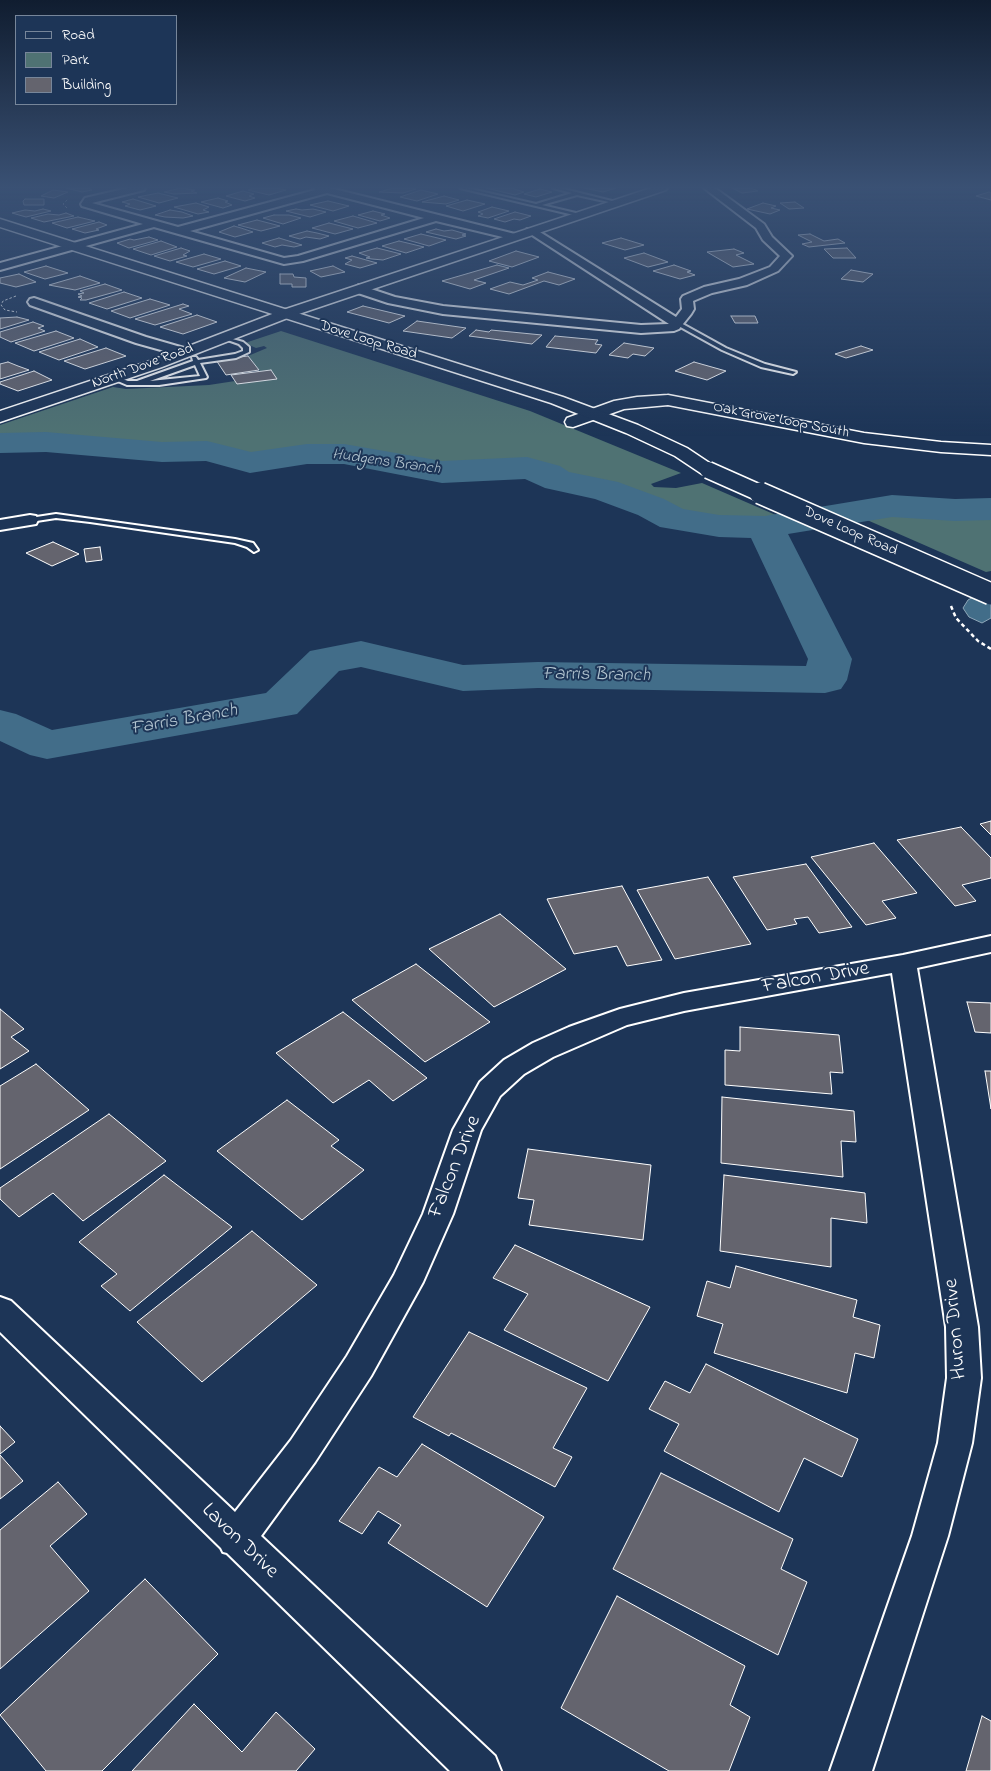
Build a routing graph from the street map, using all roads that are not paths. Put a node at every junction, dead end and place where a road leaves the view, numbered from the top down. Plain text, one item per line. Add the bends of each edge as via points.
1 (116, 271) edge
2 (150, 271) edge
3 (413, 271) edge
4 (595, 271) edge
5 (770, 271) edge
6 (359, 289) junction
7 (642, 300) junction
8 (661, 300) dead end
9 (34, 302) dead end
10 (285, 314) junction
11 (268, 320) junction
12 (677, 323) junction
13 (224, 338) junction
14 (191, 357) junction
15 (793, 372) dead end
16 (114, 378) junction
17 (138, 383) junction
18 (4, 413) edge
19 (595, 413) junction
20 (573, 422) junction
21 (991, 450) edge
22 (708, 470) junction
23 (30, 520) joint
24 (0, 525) edge
25 (254, 550) dead end
26 (991, 594) edge
27 (991, 944) edge
28 (903, 963) junction
29 (0, 1311) edge
30 (236, 1539) junction
31 (480, 1771) edge
32 (851, 1771) edge

1 - 11 main road, Dove Loop Road
2 - 10 main road
3 - 6 main road, Dove Loop Road
4 - 7 street
5 - 12 street via 743,282 682,299 688,309
6 - 10 main road, Dove Loop Road
6 - 12 street via 392,300 443,310 641,329 669,328
7 - 8 street
7 - 12 street
9 - 14 street
10 - 11 main road, North Dove Road
10 - 19 main road, Dove Loop Road
11 - 13 main road, North Dove Road
11 - 20 main road, Dove Loop Road
12 - 15 lane via 739,356 763,366
13 - 14 main road, North Dove Road
13 - 14 lane via 242,343 246,352 236,356
14 - 16 main road, North Dove Road
14 - 17 lane
14 - 17 lane via 204,377
16 - 17 lane
16 - 18 main road, North Dove Road
19 - 20 main road, Oak Grove Loop South
19 - 21 main road, Oak Grove Loop South via 637,402 668,400 864,438
19 - 22 main road, Dove Loop Road via 681,452
20 - 22 main road, Dove Loop Road via 670,460
22 - 26 main road, Dove Loop Road, bridge
23 - 24 street
23 - 25 lane via 56,516 90,520 235,541 250,545
27 - 28 street, Falcon Drive
28 - 30 street, Falcon Drive via 684,1002 620,1018 543,1050 514,1067 490,1089 467,1130 438,1214 407,1282 359,1366 302,1451
28 - 32 street, Huron Drive via 962,1327 964,1378 955,1443 930,1536
29 - 30 street, Lavon Drive
30 - 31 street, Lavon Drive

